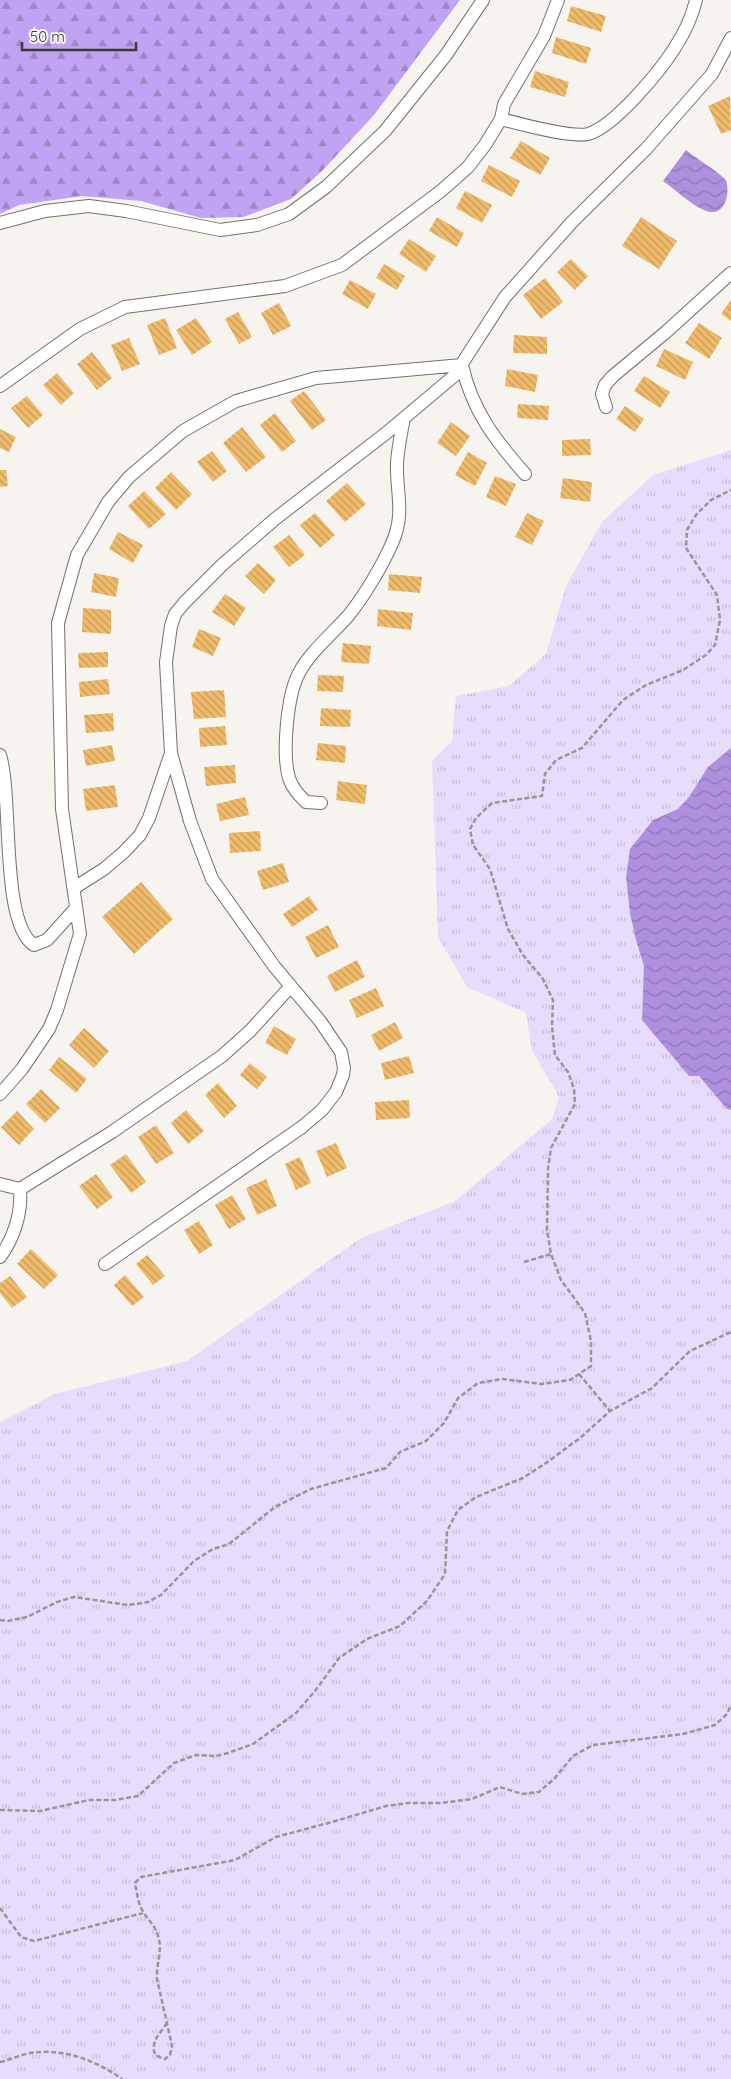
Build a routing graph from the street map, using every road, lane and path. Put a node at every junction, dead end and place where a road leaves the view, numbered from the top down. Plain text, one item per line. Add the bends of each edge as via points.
1 (484, 0) edge
2 (558, 0) edge
3 (696, 0) edge
4 (731, 38) edge
5 (501, 119) junction
6 (0, 223) edge
7 (731, 273) edge
8 (462, 365) junction
9 (0, 386) edge
10 (606, 407) dead end
11 (404, 418) junction
12 (525, 474) dead end
13 (731, 490) edge
14 (171, 753) junction
15 (0, 755) edge
16 (321, 803) dead end
17 (74, 888) junction
18 (76, 908) junction
19 (291, 986) junction
20 (0, 1094) edge
21 (0, 1184) edge
22 (20, 1189) junction
23 (551, 1254) junction
24 (0, 1257) edge
25 (524, 1262) dead end
26 (105, 1264) dead end
27 (731, 1332) edge
28 (579, 1374) junction
29 (610, 1411) junction
30 (0, 1620) edge
31 (731, 1706) edge
32 (0, 1810) edge
33 (0, 1908) edge
34 (143, 1913) junction
35 (167, 2022) junction
36 (0, 2062) edge
37 (122, 2079) edge

1 - 6 street via 446,55 385,131 326,187 288,214 257,225 220,230 89,206 45,211
2 - 5 street via 544,36 504,104
3 - 5 street via 692,16 674,49 631,101 602,126 588,134 570,133
4 - 8 street via 712,74 646,149 572,222 506,298
5 - 9 street via 468,167 342,265 285,286 125,307 80,329
7 - 10 street via 604,385 602,394
8 - 11 street via 443,386
8 - 12 street via 467,388 495,440
8 - 17 street via 316,378 236,402 183,432 129,477 108,502 77,555 58,623 62,809
11 - 14 street via 275,519 222,565 175,614 166,662
11 - 16 street via 397,462 400,512 392,542 350,614 298,674 291,700 286,758 289,778 306,802
13 - 23 path via 711,500 687,530 686,548 717,595 720,620 715,645 683,670 646,685 623,700 582,748 556,760 545,774 542,796 492,803 470,828 474,845 490,869 508,929 523,955 543,979 553,1000 555,1055 568,1072 574,1089 575,1104 551,1148 548,1168 547,1230
14 - 17 street via 140,835 104,869
14 - 19 street via 190,821 212,879
15 - 18 street via 14,908 24,935 34,945 47,940
17 - 18 street
18 - 20 street via 80,934 57,1010 37,1048
19 - 22 street via 250,1031 216,1061 112,1132
19 - 26 street via 341,1052 343,1075 333,1097 302,1127
21 - 22 street
22 - 24 street via 19,1215
23 - 25 path
23 - 28 path via 561,1280 585,1312 591,1341 591,1366
27 - 29 path via 690,1351 652,1388
28 - 29 path
28 - 30 path via 570,1380 542,1384 502,1378 478,1383 458,1398 444,1423 426,1441 400,1452 386,1468 311,1489 275,1507 229,1544 194,1561 161,1596 148,1602 128,1605 74,1597 27,1617
29 - 32 path via 580,1438 523,1478 476,1497 458,1510 447,1531 445,1574 427,1601 400,1626 367,1639 339,1658 296,1712 253,1744 216,1756 196,1755 174,1763 138,1796 88,1800 40,1811
31 - 34 path via 715,1725 683,1734 593,1745 573,1756 538,1792 522,1794 500,1787 472,1798 386,1806 276,1837 235,1860 141,1877 135,1883
33 - 34 path via 21,1937 34,1941
34 - 35 path via 159,1937 157,1979
35 - 35 path via 154,2044 154,2052 165,2058 170,2055 172,2046
36 - 37 path via 29,2053 57,2052 89,2059

